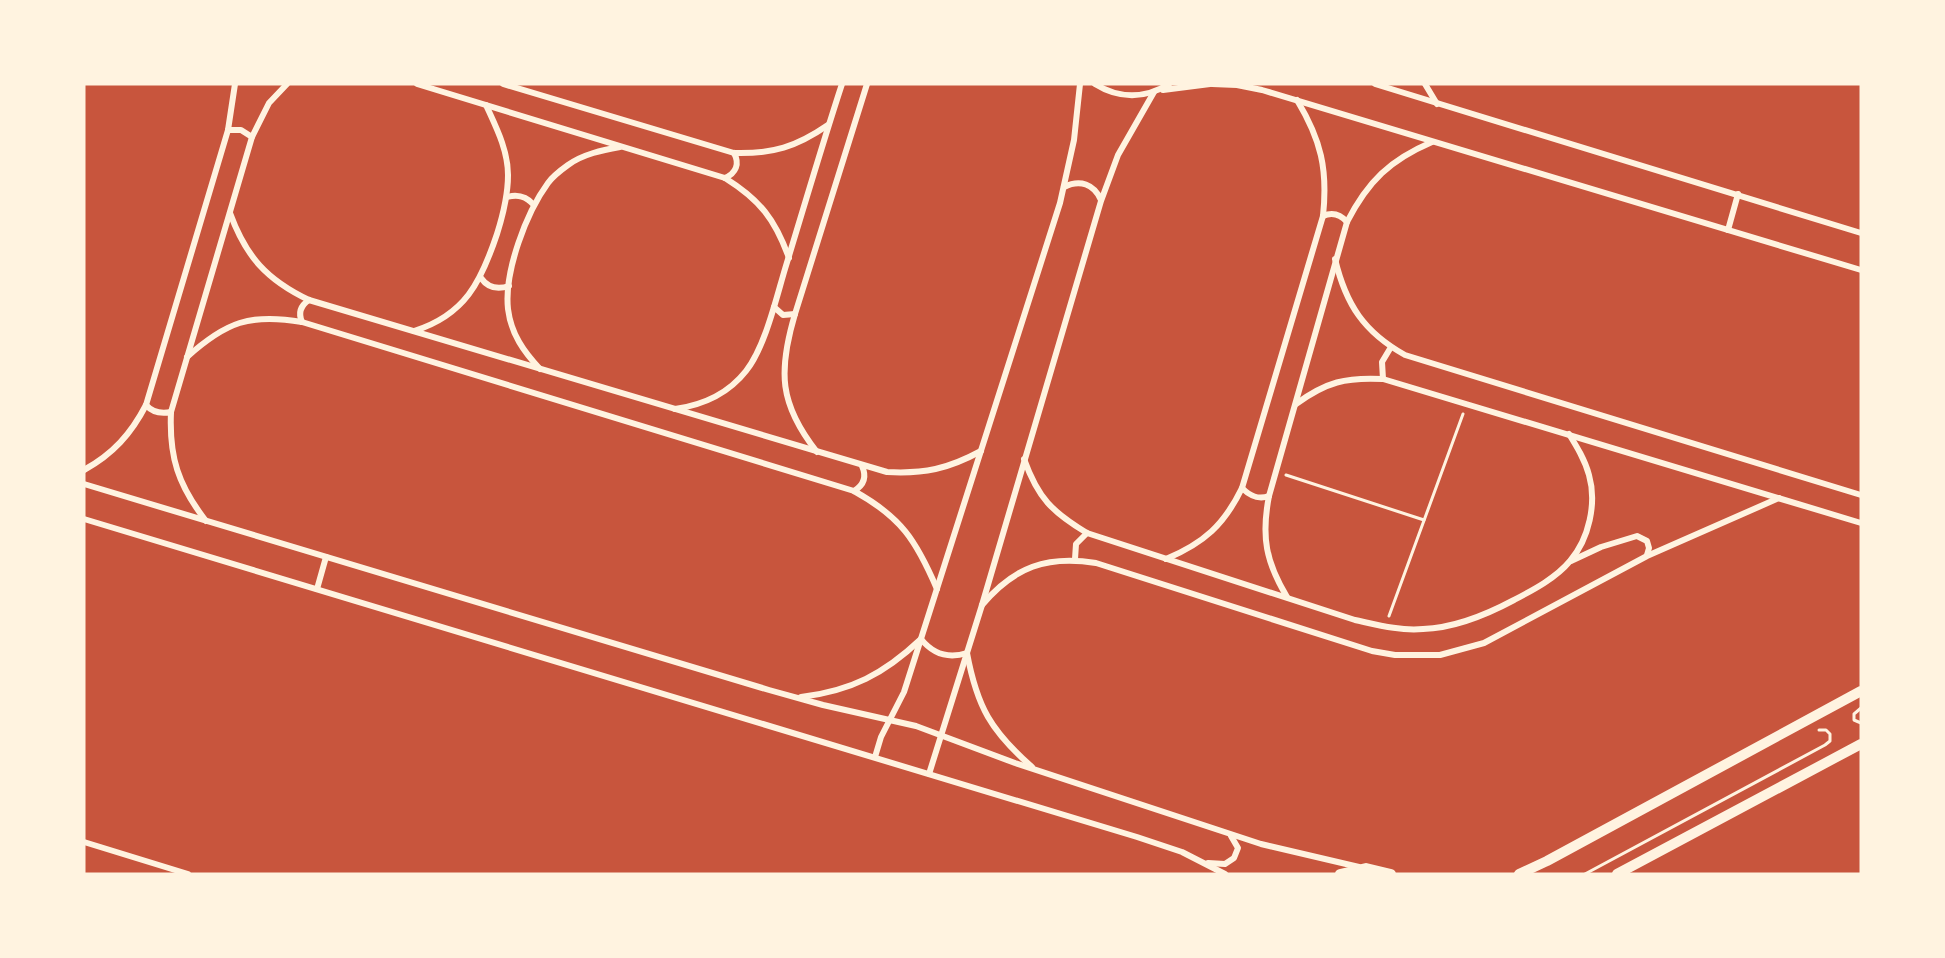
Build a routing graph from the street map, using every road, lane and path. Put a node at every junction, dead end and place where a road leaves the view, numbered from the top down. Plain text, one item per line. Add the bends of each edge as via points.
1 (235, 84) edge
2 (287, 84) edge
3 (417, 84) edge
4 (503, 84) edge
5 (842, 84) edge
6 (867, 84) edge
7 (1080, 84) edge
8 (1095, 84) edge
9 (1169, 84) edge
10 (1211, 84) edge
11 (1375, 84) edge
12 (1425, 84) edge
13 (1262, 87) edge
14 (1156, 91) junction
15 (1297, 100) junction
16 (1437, 104) junction
17 (486, 105) junction
18 (829, 125) junction
19 (228, 130) junction
20 (252, 137) junction
21 (1432, 142) junction
22 (623, 146) junction
23 (734, 153) junction
24 (725, 178) junction
25 (1064, 187) junction
26 (1738, 194) junction
27 (507, 197) junction
28 (1101, 201) junction
29 (534, 205) junction
30 (230, 213) junction
31 (1323, 216) junction
32 (1347, 222) junction
33 (1728, 230) junction
34 (1861, 232) edge
35 (789, 258) junction
36 (1335, 260) junction
37 (1861, 270) edge
38 (481, 278) junction
39 (509, 286) junction
40 (309, 300) junction
41 (774, 307) junction
42 (795, 314) junction
43 (302, 322) junction
44 (413, 331) junction
45 (1391, 347) junction
46 (187, 357) junction
47 (541, 369) junction
48 (1383, 379) junction
49 (1467, 403) junction
50 (1296, 404) junction
51 (146, 405) junction
52 (673, 409) junction
53 (171, 412) junction
54 (1569, 434) junction
55 (981, 451) junction
56 (818, 452) junction
57 (1024, 459) junction
58 (862, 466) junction
59 (84, 470) edge
60 (1276, 472) junction
61 (84, 484) edge
62 (1242, 488) junction
63 (854, 491) junction
64 (1861, 495) edge
65 (1269, 496) junction
66 (1779, 498) junction
67 (84, 519) edge
68 (1424, 520) junction
69 (206, 521) junction
70 (1861, 523) edge
71 (1087, 533) junction
72 (1647, 556) junction
73 (326, 557) junction
74 (1075, 559) junction
75 (1166, 559) junction
76 (1570, 562) junction
77 (937, 589) junction
78 (318, 590) junction
79 (1287, 598) junction
80 (982, 605) junction
81 (1385, 627) junction
82 (921, 639) junction
83 (967, 652) junction
84 (1861, 691) edge
85 (796, 698) junction
86 (1861, 708) edge
87 (891, 720) junction
88 (1861, 723) edge
89 (941, 735) junction
90 (1825, 745) dead end
91 (1858, 748) edge
92 (874, 757) junction
93 (1035, 769) junction
94 (929, 774) junction
95 (1228, 833) junction
96 (84, 842) edge
97 (1205, 862) junction
98 (1366, 868) junction
99 (188, 874) edge
100 (1225, 874) edge
101 (1340, 874) edge
102 (1391, 874) edge
103 (1519, 874) edge
104 (1585, 874) edge
105 (1617, 874) edge

1 - 19 street
2 - 20 street via 269,103
3 - 17 street
4 - 23 street
5 - 18 street
6 - 42 street
7 - 25 street via 1076,132
8 - 14 street via 1121,95
9 - 14 street
10 - 13 street
10 - 14 street
11 - 16 street
12 - 16 street
13 - 15 street
14 - 28 street via 1118,155
15 - 21 street
15 - 31 street via 1319,144 1326,192
16 - 26 street
17 - 22 street
17 - 27 street via 505,151
18 - 23 street via 784,149
18 - 35 street
19 - 20 street via 241,130
19 - 51 street
20 - 30 street
21 - 32 street via 1390,165 1372,181
21 - 33 street
22 - 24 street
22 - 29 street via 570,163 549,181
23 - 24 street via 736,168
24 - 35 street via 766,211
25 - 28 street via 1086,184
25 - 55 street
26 - 33 street
26 - 34 street
27 - 29 street via 519,195
27 - 38 street
28 - 57 street
29 - 39 street via 520,240
30 - 40 street via 251,257 288,290
30 - 46 street
31 - 32 street via 1333,213
31 - 62 street
32 - 36 street
33 - 37 street
35 - 41 street
36 - 45 street via 1353,309
36 - 50 street
38 - 39 street via 490,287
38 - 44 street via 452,313
39 - 47 street via 508,310 514,332 525,353
40 - 43 street via 300,312
40 - 44 street
41 - 42 street via 783,315
41 - 52 street via 757,353 732,386 694,406
42 - 56 street via 784,363 785,387 802,433
43 - 46 street via 253,319 229,326
43 - 63 street
44 - 47 street
45 - 48 street via 1382,362
45 - 64 street via 1420,361
46 - 53 street
47 - 52 street
48 - 49 street
48 - 50 street via 1359,377 1336,381
49 - 54 street
49 - 68 path
50 - 60 street
51 - 53 street via 159,413
51 - 59 street via 121,443
52 - 56 street
53 - 69 street via 173,459 192,502
54 - 66 street
54 - 76 street via 1589,476 1592,498 1590,521
55 - 58 street via 959,463 911,474
55 - 77 street
56 - 58 street
57 - 71 street via 1032,482 1046,503
57 - 80 street
58 - 63 street via 865,478
60 - 65 street
60 - 68 path
61 - 69 street
62 - 65 street via 1258,498
62 - 75 street via 1220,525 1195,545
63 - 77 street via 877,504 914,541
65 - 79 street via 1264,538 1268,559
66 - 70 street
66 - 72 street
67 - 78 street
68 - 81 path
69 - 73 street
71 - 74 street via 1076,544
71 - 75 street
72 - 74 street via 1484,643 1418,657 1361,648
72 - 76 street via 1647,541 1637,536 1600,547
73 - 78 street
73 - 85 street
74 - 80 street via 1053,560 1013,575
75 - 79 street
76 - 81 street via 1525,594 1473,618 1422,630
77 - 82 street
78 - 92 street
79 - 81 street
80 - 83 street
82 - 83 street via 927,647 946,656
82 - 85 street via 900,659 851,687
82 - 87 street
83 - 89 street
83 - 93 street via 972,682 996,732
84 - 103 street
85 - 87 street
86 - 88 path via 1854,714 1854,720
87 - 89 street
87 - 92 street
89 - 93 street
89 - 94 street
90 - 104 path
91 - 105 street
92 - 94 street
93 - 95 street
94 - 97 street via 1137,837
95 - 97 street via 1236,842 1234,858 1225,864
95 - 98 street
96 - 99 street
97 - 100 street
98 - 101 street
98 - 102 street

